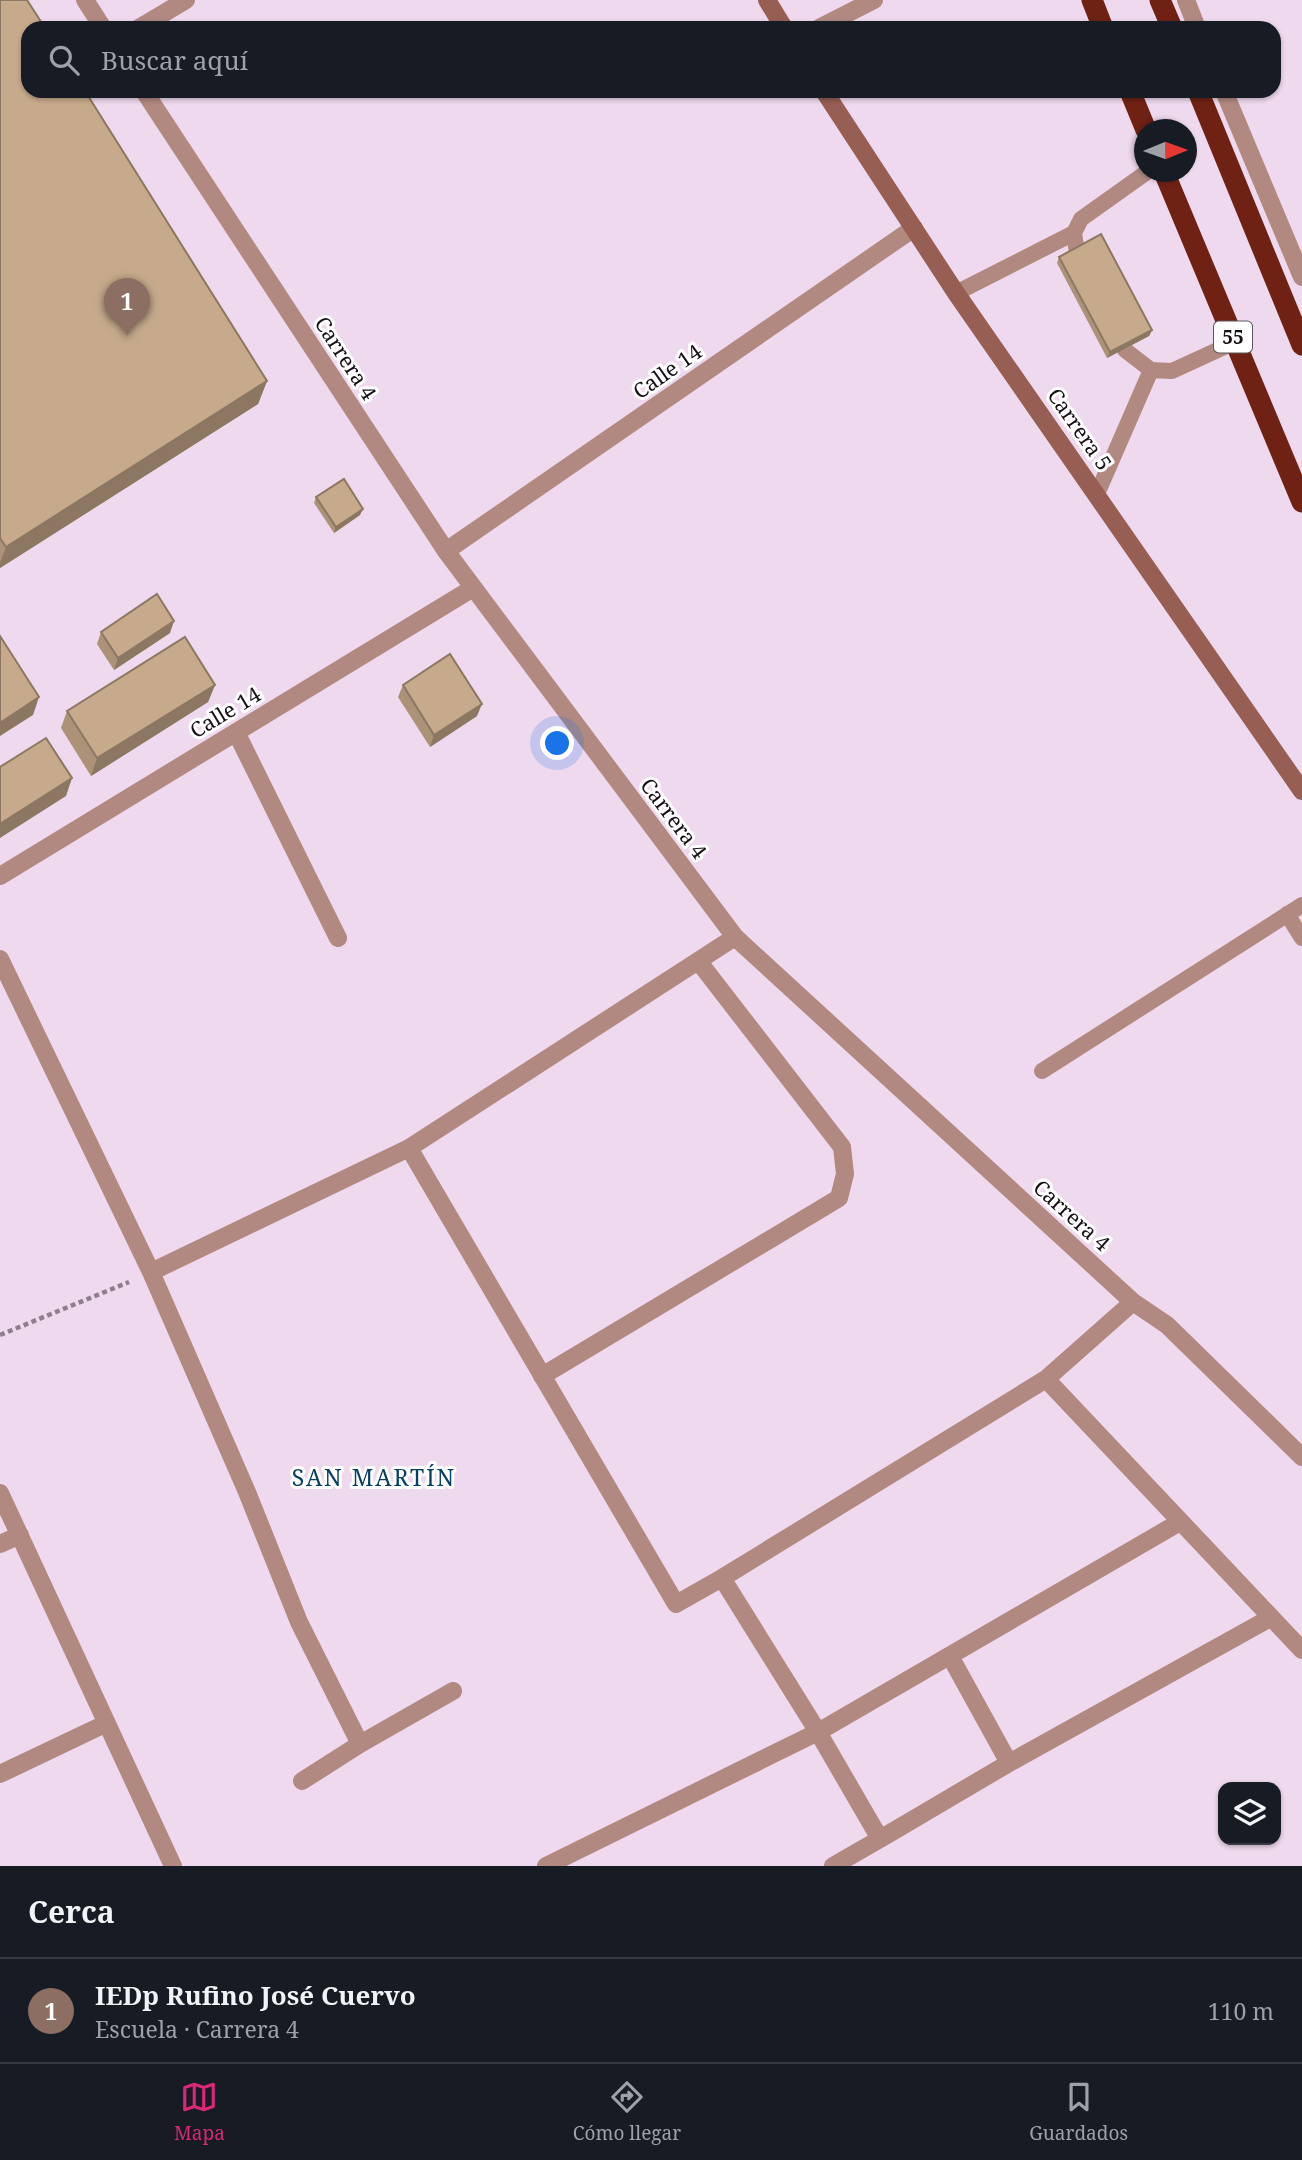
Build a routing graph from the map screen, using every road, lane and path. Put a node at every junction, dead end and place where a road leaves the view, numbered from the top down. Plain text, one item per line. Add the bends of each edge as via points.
1 (85, 0) edge
2 (186, 0) edge
3 (767, 0) edge
4 (874, 0) edge
5 (1092, 0) edge
6 (1160, 0) edge
7 (1186, 0) edge
8 (98, 21) edge
9 (151, 21) edge
10 (779, 21) edge
11 (833, 21) edge
12 (1100, 21) edge
13 (1169, 21) edge
14 (1195, 21) edge
15 (149, 98) edge
16 (829, 98) edge
17 (1133, 98) edge
18 (1201, 98) edge
19 (1227, 98) edge
20 (1141, 119) edge
21 (1134, 181) edge
22 (1168, 182) edge
23 (914, 228) junction
24 (1074, 233) junction
25 (1077, 253) edge
26 (1302, 277) edge
27 (957, 293) junction
28 (1235, 342) junction
29 (1302, 345) edge
30 (1125, 350) edge
31 (1151, 370) junction
32 (1097, 494) junction
33 (1302, 502) edge
34 (446, 551) junction
35 (473, 588) junction
36 (236, 732) junction
37 (1302, 791) edge
38 (0, 876) edge
39 (1302, 905) edge
40 (1287, 915) junction
41 (735, 937) junction
42 (338, 938) dead end
43 (1302, 938) edge
44 (0, 959) edge
45 (699, 962) junction
46 (1042, 1071) dead end
47 (409, 1148) junction
48 (152, 1272) junction
49 (1133, 1302) junction
50 (0, 1335) edge
51 (542, 1376) junction
52 (1046, 1379) junction
53 (1302, 1457) edge
54 (0, 1493) edge
55 (1180, 1522) junction
56 (20, 1535) junction
57 (0, 1544) edge
58 (722, 1578) junction
59 (1270, 1618) junction
60 (1302, 1650) edge
61 (950, 1656) junction
62 (453, 1691) dead end
63 (107, 1723) junction
64 (818, 1732) junction
65 (360, 1744) junction
66 (1009, 1763) junction
67 (0, 1774) edge
68 (302, 1781) dead end
69 (880, 1839) junction
70 (173, 1866) edge
71 (546, 1866) edge
72 (834, 1866) edge

1 - 8 street
2 - 9 street
3 - 10 street
4 - 11 street
5 - 12 highway
6 - 13 highway
7 - 14 street
15 - 34 street, Carrera 4
16 - 23 street, Carrera 5
17 - 20 highway
18 - 29 highway
19 - 26 street
21 - 24 lane via 1081,219
22 - 28 highway, 55
23 - 27 street, Carrera 5
23 - 34 street, Calle 14
24 - 25 lane
24 - 27 lane
27 - 32 street, Carrera 5
28 - 31 lane via 1172,371
28 - 33 highway, 55
30 - 31 lane
31 - 32 lane
32 - 37 street, Carrera 5
34 - 35 street, Carrera 4
35 - 36 street, Calle 14
35 - 41 street, Carrera 4
36 - 38 street, Calle 14
36 - 42 street
39 - 40 lane
40 - 43 lane
40 - 46 lane
41 - 45 street
41 - 49 street, Carrera 4
44 - 48 street
45 - 47 street
45 - 51 street via 842,1147 845,1174 839,1198
47 - 48 street
47 - 51 street
48 - 50 path
48 - 65 street via 299,1622
49 - 52 street
49 - 53 street, Carrera 4 via 1167,1325
51 - 58 street via 676,1604
52 - 55 street
52 - 58 street
54 - 56 street
55 - 59 street
55 - 61 street
56 - 57 street
56 - 63 street
58 - 64 street
59 - 60 street
59 - 66 street
61 - 64 street
61 - 66 street
62 - 65 street
63 - 67 street
63 - 70 street
64 - 69 street
64 - 71 street
65 - 68 street
66 - 69 street
69 - 72 street

